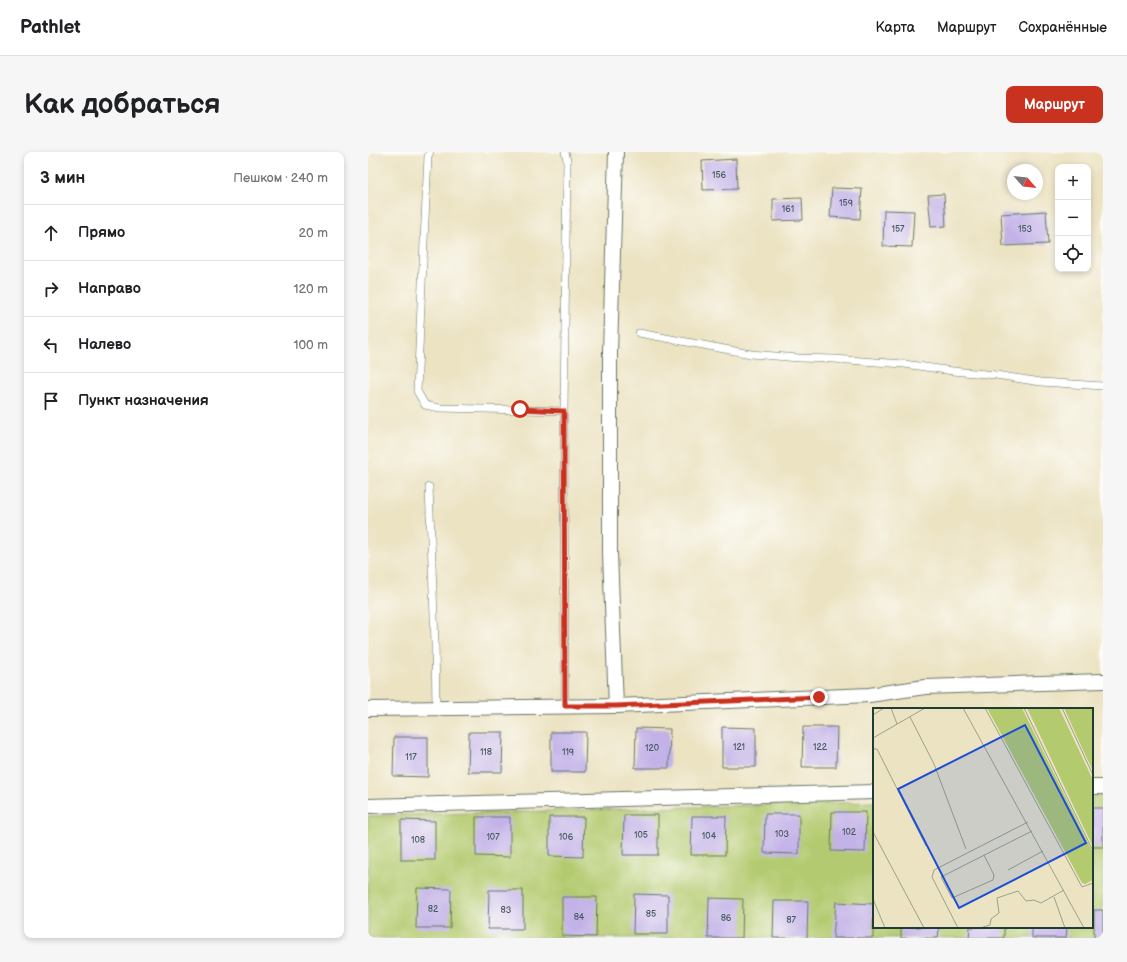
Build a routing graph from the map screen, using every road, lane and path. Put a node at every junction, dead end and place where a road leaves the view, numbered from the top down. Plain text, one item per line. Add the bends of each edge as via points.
1 (430, 152) edge
2 (565, 152) edge
3 (616, 152) edge
4 (639, 333) dead end
5 (1103, 386) edge
6 (564, 411) junction
7 (429, 487) dead end
8 (1103, 681) edge
9 (565, 706) junction
10 (616, 706) junction
11 (436, 708) junction
12 (368, 709) edge
13 (1103, 786) edge
14 (1093, 787) edge
15 (873, 792) edge
16 (368, 806) edge

1 - 6 lane via 417,391 425,406 439,408
2 - 6 lane via 567,160
3 - 10 street via 610,352 610,554
4 - 5 lane via 751,354 904,364 1042,382
6 - 9 lane
7 - 11 lane
8 - 10 street via 925,687 869,695
9 - 10 street
9 - 11 street
11 - 12 street
13 - 14 street
15 - 16 street

